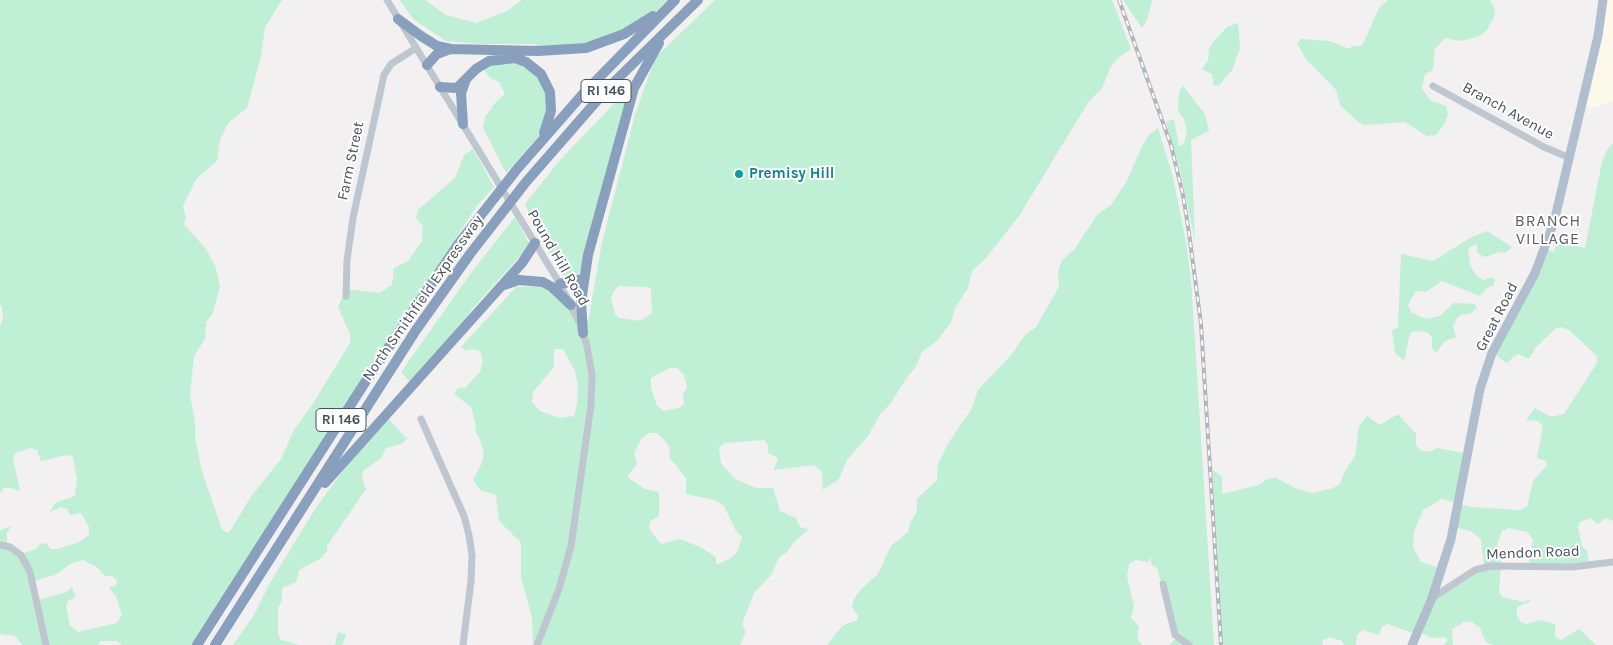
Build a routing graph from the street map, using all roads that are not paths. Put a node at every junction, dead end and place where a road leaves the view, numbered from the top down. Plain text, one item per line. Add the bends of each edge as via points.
1 (387, 0) edge
2 (675, 0) edge
3 (698, 0) edge
4 (1604, 0) edge
5 (665, 9) junction
6 (398, 19) junction
7 (675, 22) junction
8 (416, 48) junction
9 (451, 49) junction
10 (427, 66) junction
11 (465, 82) junction
12 (1433, 86) dead end
13 (440, 87) junction
14 (463, 124) junction
15 (542, 140) junction
16 (1570, 158) junction
17 (535, 244) junction
18 (583, 279) junction
19 (560, 284) junction
20 (501, 287) junction
21 (346, 296) dead end
22 (571, 305) junction
23 (583, 334) junction
24 (421, 419) dead end
25 (310, 498) junction
26 (0, 545) edge
27 (1613, 562) edge
28 (1163, 584) dead end
29 (1432, 598) junction
30 (46, 645) edge
31 (197, 645) edge
32 (215, 645) edge
33 (463, 645) edge
34 (537, 645) edge
35 (1189, 645) edge
36 (1412, 645) edge

1 - 6 street, Pound Hill Road
2 - 5 highway, North Smithfield Expressway / RI 146
3 - 7 highway, North Smithfield Expressway / RI 146
4 - 16 main road, Great Road
5 - 9 highway via 624,34 586,48 538,51
5 - 15 highway, North Smithfield Expressway / RI 146
6 - 8 street, Pound Hill Road
6 - 9 highway via 437,46
7 - 18 highway via 648,59 634,88
7 - 25 highway, North Smithfield Expressway / RI 146 via 608,88 496,220 416,330
8 - 10 street, Pound Hill Road
8 - 21 street, Farm Street via 391,64 384,75 353,218
9 - 10 highway via 437,54
10 - 13 street, Pound Hill Road
11 - 13 highway via 453,89
11 - 14 highway via 461,93
11 - 15 highway via 476,69 489,61 515,58 531,65 545,79 552,99
12 - 16 street, Branch Avenue
13 - 14 street, Pound Hill Road
14 - 17 street, Pound Hill Road
15 - 31 highway, North Smithfield Expressway / RI 146 via 492,200 425,291
16 - 29 main road, Great Road via 1544,252 1492,353 1483,380 1450,539
17 - 19 street, Pound Hill Road
17 - 20 highway
18 - 19 highway
18 - 23 highway
19 - 22 street, Pound Hill Road
20 - 22 highway via 520,280 542,282
20 - 25 highway
22 - 23 street, Pound Hill Road
23 - 34 street, Pound Hill Road via 592,375 586,452 572,546
24 - 33 street via 464,516 469,535 471,580
25 - 32 highway, North Smithfield Expressway / RI 146
26 - 30 street via 21,555 30,572
27 - 29 street, Mendon Road via 1572,567 1491,566 1475,570
28 - 35 street via 1175,634
29 - 36 main road, Great Road

